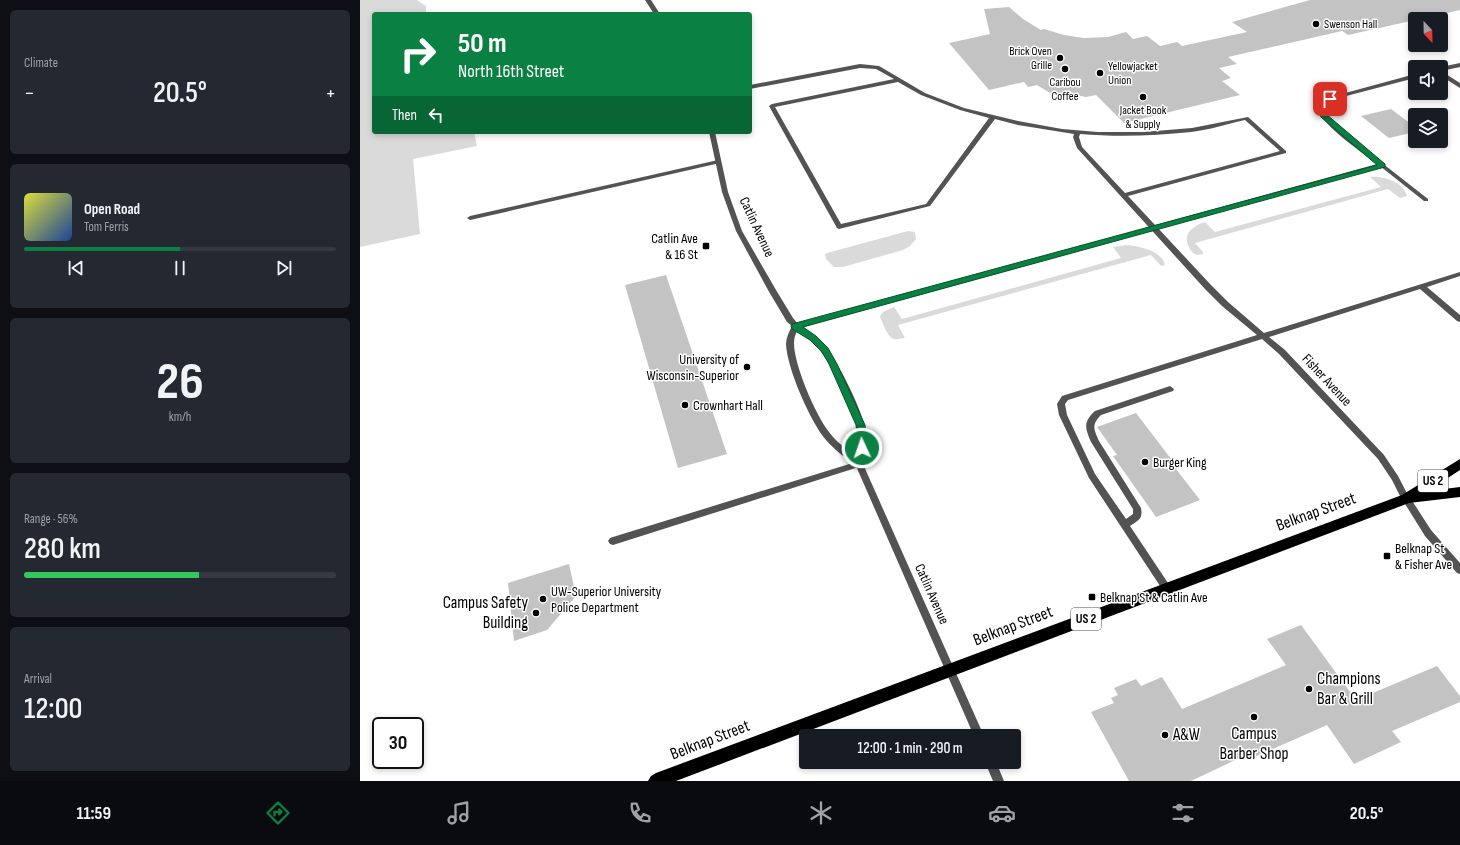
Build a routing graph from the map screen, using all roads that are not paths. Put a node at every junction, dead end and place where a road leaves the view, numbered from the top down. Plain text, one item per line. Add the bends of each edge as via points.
1 (648, 0) edge
2 (656, 12) edge
3 (1460, 65) edge
4 (1448, 68) edge
5 (1408, 78) edge
6 (1448, 78) edge
7 (899, 80) junction
8 (1460, 86) edge
9 (752, 87) edge
10 (993, 117) junction
11 (1077, 133) junction
12 (712, 134) edge
13 (718, 162) junction
14 (1382, 165) junction
15 (1123, 195) junction
16 (1426, 200) dead end
17 (470, 218) dead end
18 (1153, 228) junction
19 (1460, 274) edge
20 (1421, 286) junction
21 (1460, 319) edge
22 (795, 326) junction
23 (1263, 335) junction
24 (1170, 389) dead end
25 (859, 464) junction
26 (1460, 464) edge
27 (1460, 492) edge
28 (1406, 499) junction
29 (1125, 525) junction
30 (613, 541) dead end
31 (1460, 570) edge
32 (1166, 589) junction
33 (949, 671) junction
34 (975, 729) edge
35 (993, 769) edge
36 (656, 781) edge
37 (999, 781) edge

1 - 2 street
3 - 4 street
5 - 14 street via 1330,99 1322,105 1323,115
6 - 8 street
7 - 9 street via 877,66 860,66
7 - 10 street via 944,103
7 - 10 street via 772,106 839,227 928,205
10 - 11 street
11 - 15 street, Fisher Avenue via 1079,147
11 - 15 street via 1171,132 1204,128 1246,118 1284,152
12 - 13 street, Catlin Avenue
13 - 17 street
13 - 22 street, Catlin Avenue via 727,198 740,231 778,302
14 - 16 street
14 - 18 street
15 - 18 street, Fisher Avenue
18 - 22 street
18 - 23 street, Fisher Avenue via 1218,298
19 - 20 street
20 - 21 street
20 - 23 street
22 - 25 street, Catlin Avenue via 790,340 791,351 812,408 830,439
22 - 25 street, Catlin Avenue via 825,350 854,407 862,431
23 - 28 street, Fisher Avenue via 1381,457
23 - 29 street via 1065,398 1061,404 1063,415 1092,476
24 - 29 street via 1098,414 1091,420 1090,430 1095,442 1137,508 1138,515
25 - 30 street
25 - 33 street, Catlin Avenue
26 - 28 highway, Belknap Street / US 2
27 - 28 highway, Belknap Street / US 2
28 - 31 street, Fisher Avenue via 1428,533
28 - 32 highway, Belknap Street / US 2
29 - 32 street
32 - 33 highway, Belknap Street / US 2
33 - 34 street, Catlin Avenue
33 - 36 highway, Belknap Street / US 2
35 - 37 street

